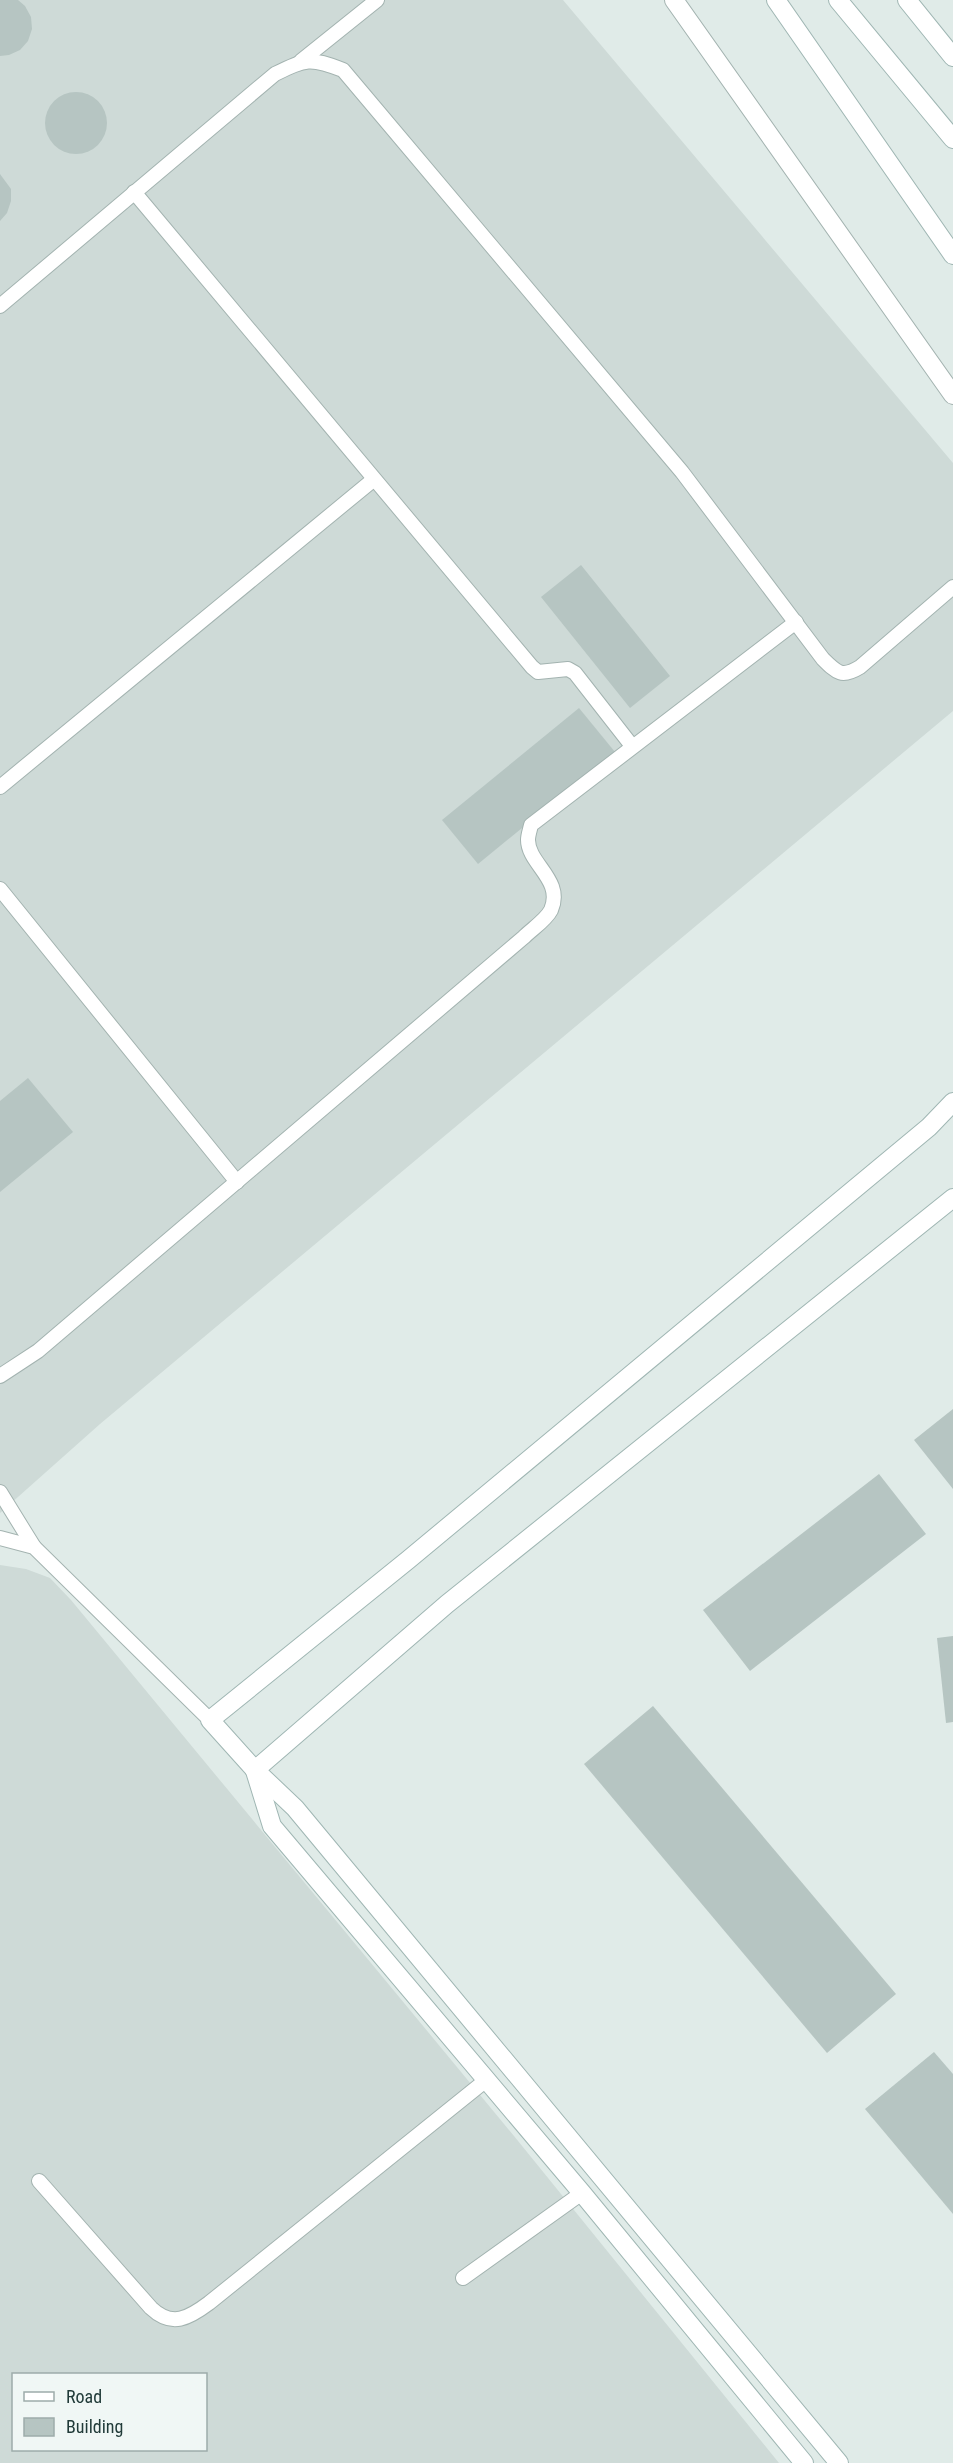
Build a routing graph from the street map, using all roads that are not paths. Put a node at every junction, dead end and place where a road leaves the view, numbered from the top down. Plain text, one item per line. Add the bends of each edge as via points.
1 (377, 0) edge
2 (674, 0) edge
3 (776, 0) edge
4 (838, 0) edge
5 (906, 0) edge
6 (953, 57) edge
7 (301, 62) junction
8 (953, 139) edge
9 (134, 192) junction
10 (953, 255) edge
11 (0, 306) edge
12 (953, 395) edge
13 (373, 480) junction
14 (953, 587) edge
15 (796, 622) junction
16 (632, 746) junction
17 (0, 787) edge
18 (0, 889) edge
19 (953, 1102) edge
20 (237, 1182) junction
21 (953, 1197) edge
22 (0, 1376) edge
23 (0, 1492) edge
24 (0, 1538) edge
25 (34, 1546) junction
26 (210, 1720) junction
27 (255, 1770) junction
28 (485, 2081) junction
29 (39, 2181) dead end
30 (582, 2193) junction
31 (463, 2278) dead end
32 (804, 2463) edge
33 (839, 2463) edge

1 - 7 lane
2 - 12 main road
3 - 10 main road
4 - 8 main road
5 - 6 main road
7 - 9 lane via 275,74
7 - 15 lane via 319,60 343,70 682,472
9 - 11 lane
9 - 13 lane
13 - 16 lane via 532,667 538,672 568,669 575,673
13 - 17 lane
14 - 15 lane via 849,674 833,669
15 - 16 lane
16 - 20 lane via 531,825 527,841 551,885 554,898 550,912
18 - 20 lane
19 - 26 main road via 929,1127
20 - 22 lane via 38,1351
21 - 27 main road via 447,1604
23 - 25 lane
24 - 25 lane
25 - 26 lane
26 - 27 main road
27 - 28 main road via 272,1826
27 - 33 main road via 295,1808
28 - 29 lane via 209,2303 176,2319 167,2319 151,2308
28 - 30 main road
30 - 31 lane
30 - 32 main road

